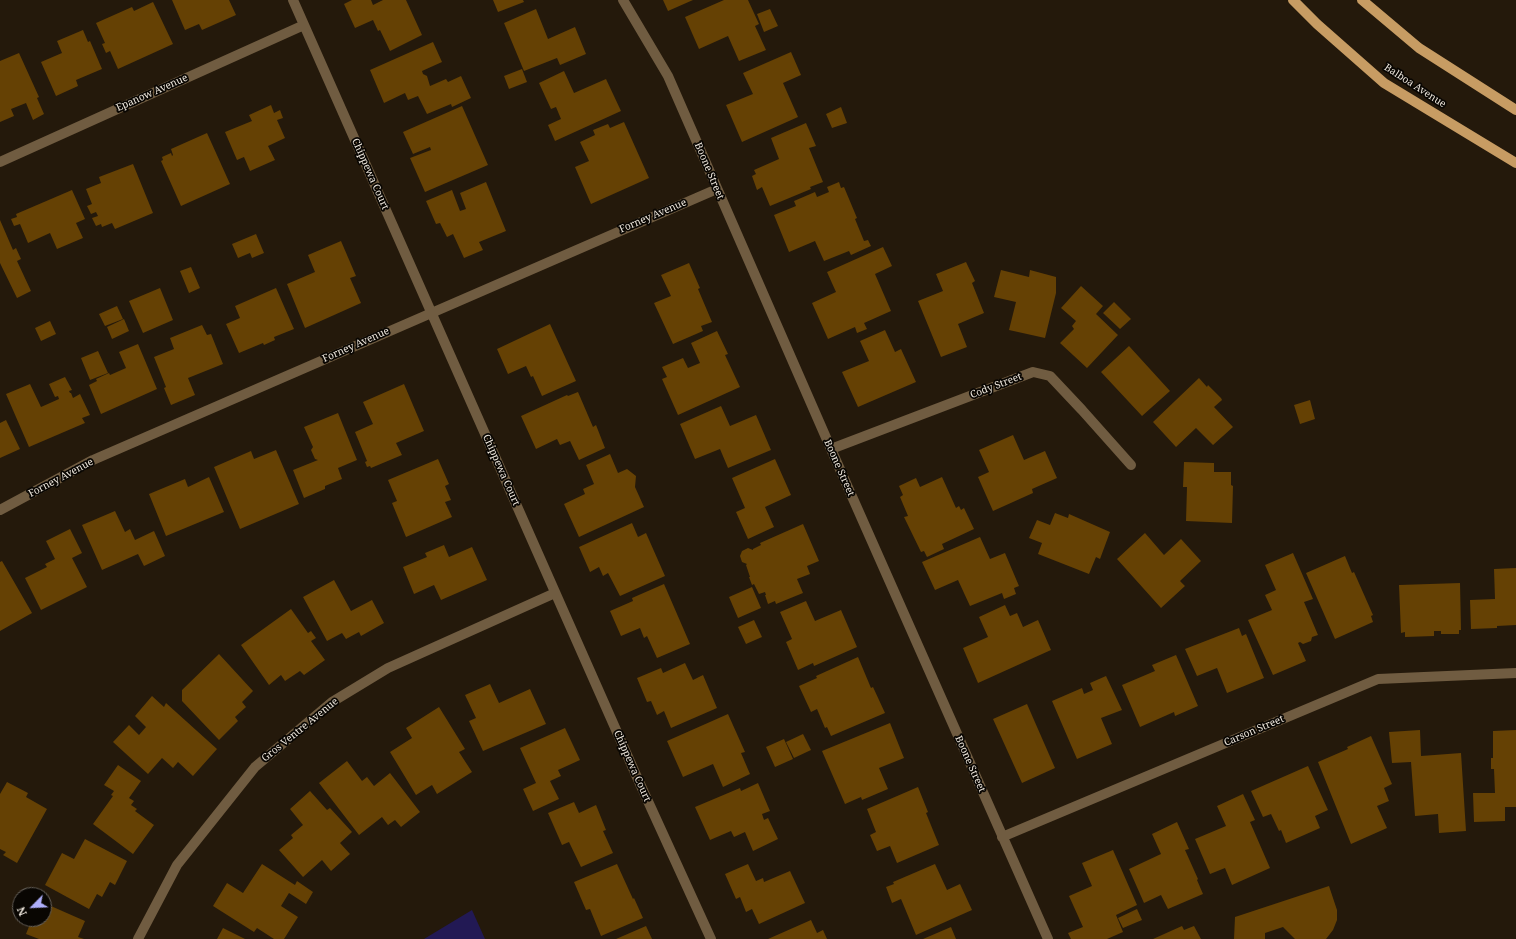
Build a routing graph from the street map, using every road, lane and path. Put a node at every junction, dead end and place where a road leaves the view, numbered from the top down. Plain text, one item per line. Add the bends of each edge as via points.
1 (293, 0) edge
2 (624, 0) edge
3 (1293, 0) edge
4 (1362, 0) edge
5 (304, 24) junction
6 (1516, 110) edge
7 (0, 162) edge
8 (1516, 163) edge
9 (717, 189) junction
10 (432, 312) junction
11 (831, 449) junction
12 (1130, 465) dead end
13 (0, 510) edge
14 (555, 593) junction
15 (1516, 673) edge
16 (1002, 837) junction
17 (138, 939) edge
18 (712, 939) edge
19 (1048, 939) edge

1 - 5 street, Chippewa Court
2 - 9 street, Boone Street via 668,76
3 - 8 main road, Balboa Avenue via 1384,83
4 - 6 main road via 1420,48
5 - 7 street, Epanow Avenue
5 - 10 street, Chippewa Court
9 - 10 street, Forney Avenue
9 - 11 street, Boone Street
10 - 13 street, Forney Avenue via 93,460
10 - 14 street, Chippewa Court
11 - 12 street, Cody Street via 1033,372 1050,376
11 - 16 street, Boone Street
14 - 17 street, Gros Ventre Avenue via 388,668 332,702 255,767 177,865
14 - 18 street, Chippewa Court
15 - 16 street, Carson Street via 1378,679
16 - 19 street, Boone Street

